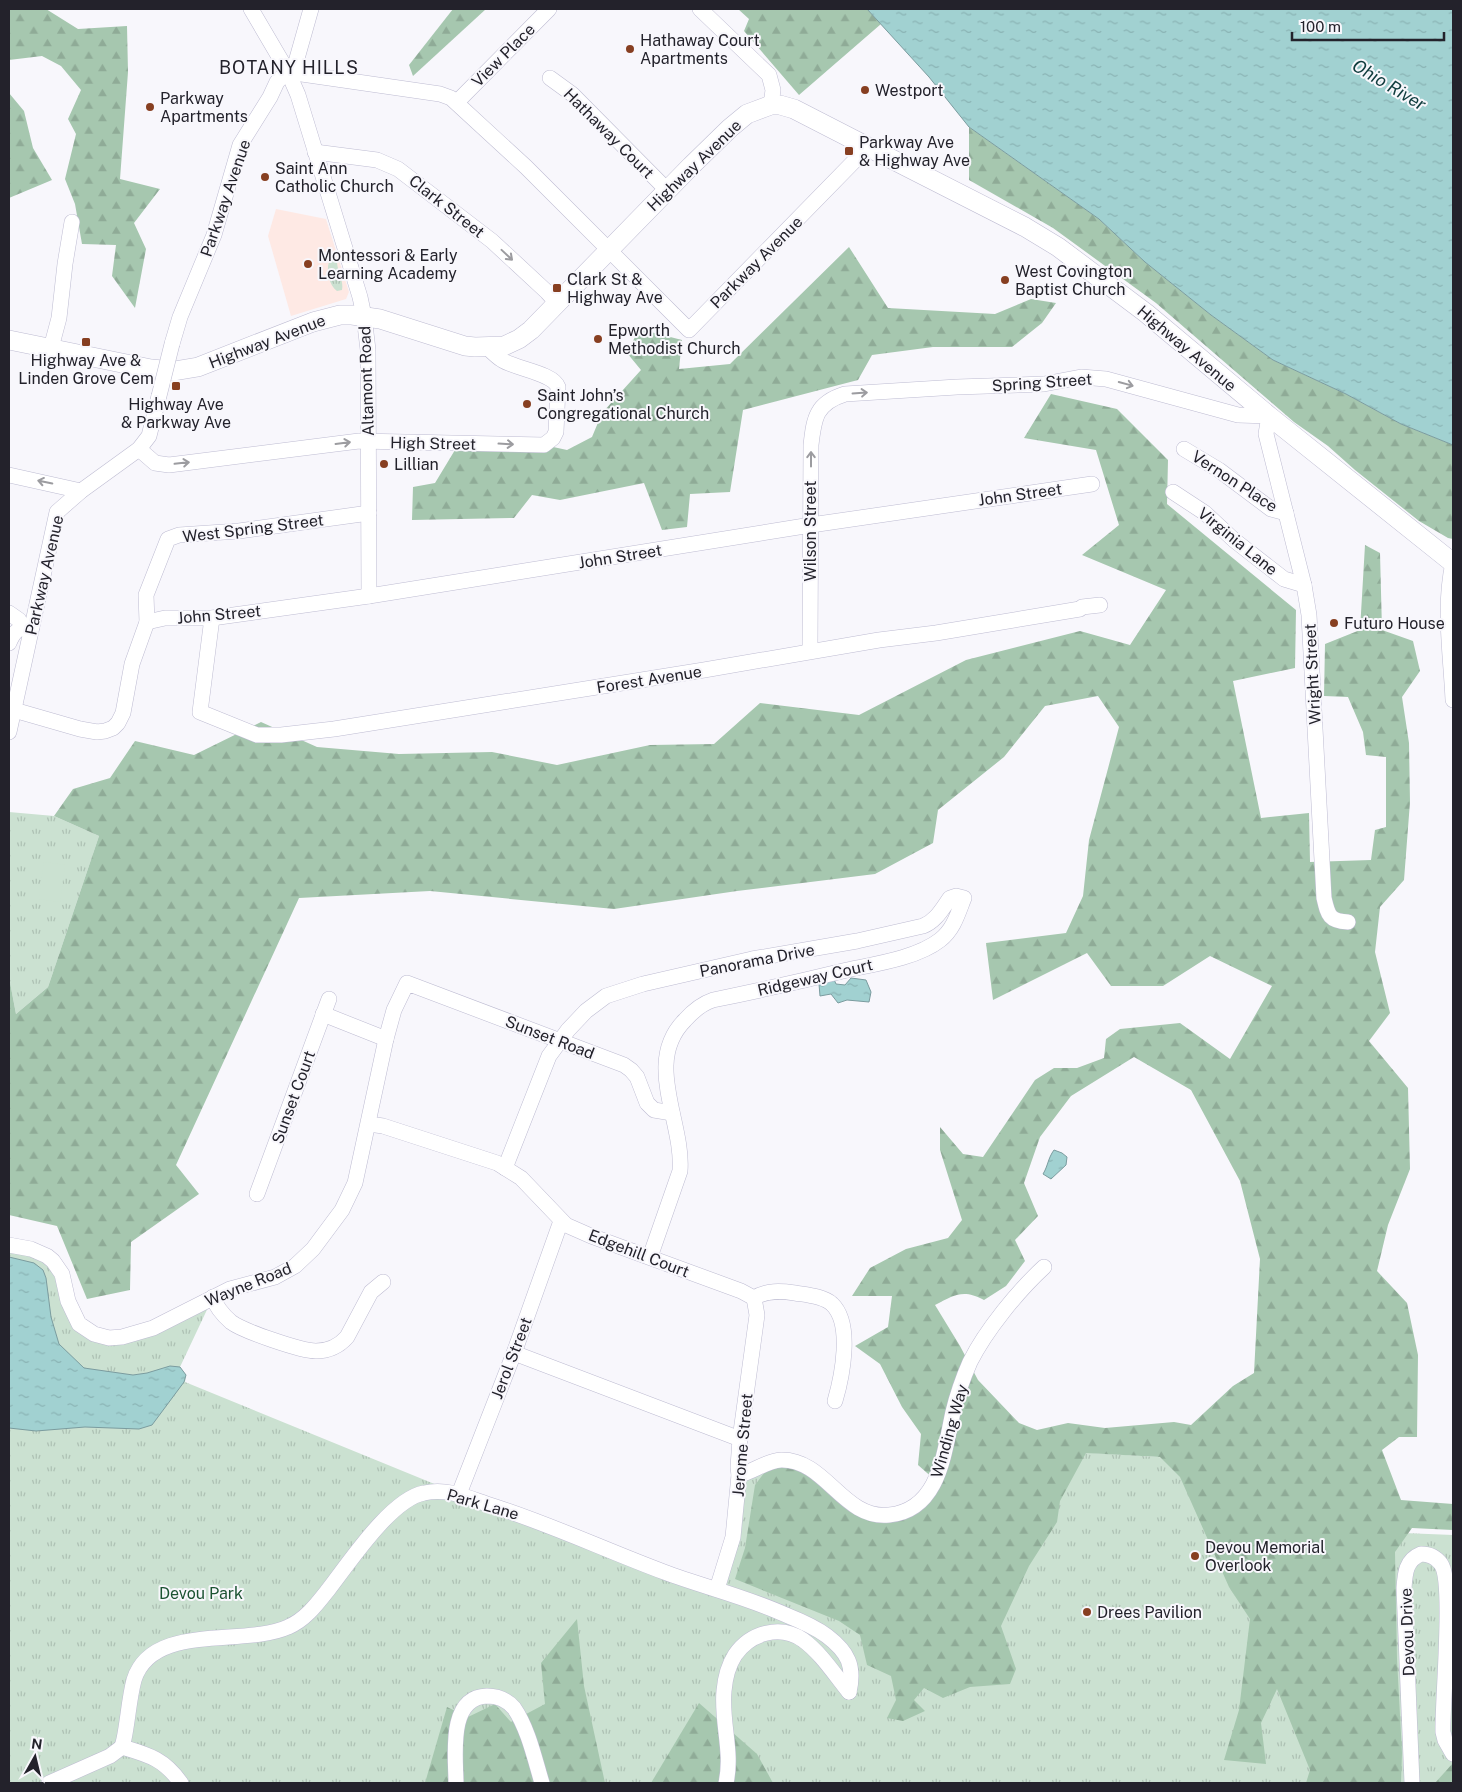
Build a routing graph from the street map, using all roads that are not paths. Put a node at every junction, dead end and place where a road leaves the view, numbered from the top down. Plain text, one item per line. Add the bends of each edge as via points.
1 (250, 9) edge
2 (311, 9) edge
3 (549, 9) edge
4 (700, 9) edge
5 (288, 72) junction
6 (550, 78) dead end
7 (457, 102) junction
8 (772, 105) junction
9 (868, 147) junction
10 (315, 152) junction
11 (667, 190) junction
12 (72, 222) dead end
13 (608, 250) junction
14 (556, 303) junction
15 (364, 316) junction
16 (9, 340) edge
17 (51, 348) junction
18 (487, 348) junction
19 (818, 413) joint
20 (1269, 416) junction
21 (368, 442) junction
22 (139, 449) junction
23 (1184, 449) dead end
24 (9, 475) edge
25 (1092, 484) dead end
26 (81, 491) junction
27 (1173, 492) dead end
28 (369, 513) junction
29 (1286, 513) junction
30 (811, 525) junction
31 (1453, 563) edge
32 (1304, 585) junction
33 (369, 596) junction
34 (1100, 604) dead end
35 (9, 614) edge
36 (212, 618) junction
37 (147, 622) junction
38 (28, 627) junction
39 (9, 644) edge
40 (810, 651) junction
41 (1453, 700) edge
42 (14, 710) junction
43 (9, 732) edge
44 (960, 897) joint
45 (1348, 922) dead end
46 (407, 983) joint
47 (329, 999) dead end
48 (323, 1014) junction
49 (386, 1039) junction
50 (559, 1040) junction
51 (672, 1112) junction
52 (369, 1124) junction
53 (505, 1168) junction
54 (256, 1194) dead end
55 (561, 1221) junction
56 (9, 1245) edge
57 (650, 1257) junction
58 (1044, 1267) dead end
59 (383, 1282) dead end
60 (213, 1297) junction
61 (754, 1298) junction
62 (514, 1353) junction
63 (835, 1401) dead end
64 (740, 1439) junction
65 (739, 1475) junction
66 (459, 1494) junction
67 (717, 1589) junction
68 (122, 1747) junction
69 (1453, 1754) edge
70 (49, 1783) edge
71 (181, 1783) edge
72 (456, 1783) edge
73 (542, 1783) edge
74 (726, 1783) edge
75 (1412, 1783) edge

1 - 5 street, Altamont Road
2 - 5 street via 296,62
3 - 7 street, View Place
4 - 8 street via 769,75
5 - 7 street, Parkway Avenue via 440,94
5 - 10 street, Altamont Road
5 - 22 street, Parkway Avenue, bridge via 277,82 240,145 214,235 180,317 149,436
6 - 11 street, Hathaway Court via 572,94
7 - 13 street, Parkway Avenue
8 - 9 main road, Highway Avenue via 794,109
8 - 11 main road, Highway Avenue via 747,114
9 - 13 street, Parkway Avenue via 689,330
9 - 20 main road, Highway Avenue via 1058,247 1146,314
10 -> 14 street, Clark Street via 377,160 398,168 492,241
10 - 15 street, Altamont Road
11 - 13 main road, Highway Avenue
12 - 17 street via 60,310
13 - 14 main road, Highway Avenue
14 - 18 main road, Highway Avenue via 519,339 504,346
15 - 17 main road, Highway Avenue via 327,318 182,371 151,369
15 - 18 main road, Highway Avenue via 465,346
15 - 21 street, Altamont Road via 368,350
16 - 17 main road, Highway Avenue
21 -> 18 street, High Street via 528,446 544,445 553,438 556,432 556,381 503,361
19 -> 20 street, Spring Street via 833,398 845,394 1044,384 1081,377 1106,379 1238,415
30 -> 19 street, Wilson Street via 811,445
20 - 29 street, Wright Street via 1266,434
20 - 31 main road, Highway Avenue
22 -> 21 street, High Street via 156,463 169,465
21 - 28 street, Altamont Road
22 - 26 street, Parkway Avenue
23 - 29 street, Vernon Place via 1219,470 1271,509
26 -> 24 street
25 - 30 street, John Street
26 - 38 street, Parkway Avenue via 57,512
27 - 32 street, Virginia Lane via 1205,513 1284,579
28 - 33 street, Altamont Road
28 - 37 street, West Spring Street via 239,531 179,535 168,540 146,595
29 - 32 street, Wright Street
30 - 33 street, John Street
30 - 40 street, Wilson Street
31 - 41 street via 1448,623
32 - 45 street, Wright Street via 1311,642 1324,898 1331,918
33 - 36 street, John Street
34 - 40 street, Forest Avenue via 1080,610
35 - 38 street
36 - 37 street, John Street via 165,618
36 - 40 street, Forest Avenue via 200,712 257,735 334,729
37 - 42 street, West Spring Street via 132,664 123,713 113,728 97,732 80,729
38 - 39 street via 18,629
38 - 42 street, Parkway Avenue
42 - 43 street, Parkway Avenue
44 - 50 street, Panorama Drive via 950,898 936,918 923,926 752,959 612,994 586,1011
44 - 51 street, Ridgeway Court via 964,898 950,929 933,945 899,957 713,1000 695,1009 680,1024 669,1044 665,1063
46 - 49 street, Wayne Road via 394,1010
46 - 50 street, Sunset Road
47 - 48 street, Sunset Court
48 - 49 street
48 - 54 street, Sunset Court
49 - 52 street, Wayne Road
50 - 51 street, Sunset Road via 624,1065 637,1076 647,1103 654,1110
50 - 53 street, Panorama Drive via 542,1072
51 - 57 street via 681,1159 680,1171
52 - 53 street, Edgehill Court via 486,1159
52 - 60 street, Wayne Road via 352,1189 342,1210 313,1249 295,1266 275,1277
53 - 55 street, Edgehill Court via 521,1178
55 - 57 street, Edgehill Court via 591,1236
55 - 62 street, Jerol Street
56 - 60 street, Wayne Road via 31,1249 53,1261 62,1274 68,1301 79,1324 94,1334 109,1338 152,1328
57 - 61 street, Edgehill Court
58 - 65 street, Winding Way via 1002,1314 971,1361 960,1388 936,1481 916,1506 888,1515 869,1513 855,1506 819,1474 806,1466 783,1460
59 - 60 street via 371,1292 342,1343 314,1351 299,1349 233,1324 223,1315
61 - 63 street via 770,1292 811,1296 827,1302 838,1312 844,1334 843,1364
61 - 64 street, Jerome Street via 757,1315
62 - 64 street
62 - 66 street, Jerol Street
64 - 65 street, Jerome Street
65 - 67 street, Jerome Street via 733,1537
66 - 67 street, Park Lane via 548,1525 664,1573
66 - 68 street, Park Lane via 425,1492 392,1511 318,1602 289,1627 264,1635 192,1640 171,1645 148,1659 134,1680
67 - 74 street, Park Lane via 809,1624 829,1638 848,1658 852,1677 849,1692 812,1649 794,1635 771,1632 751,1639 734,1656 726,1680 724,1694 729,1758
68 - 70 street via 110,1756
68 - 71 street via 149,1755 166,1765
69 - 75 street, Devou Drive via 1443,1732 1446,1580 1442,1564 1433,1556 1421,1554 1410,1562 1405,1572 1404,1588
72 - 73 street via 458,1721 470,1703 486,1696 506,1701 516,1712

